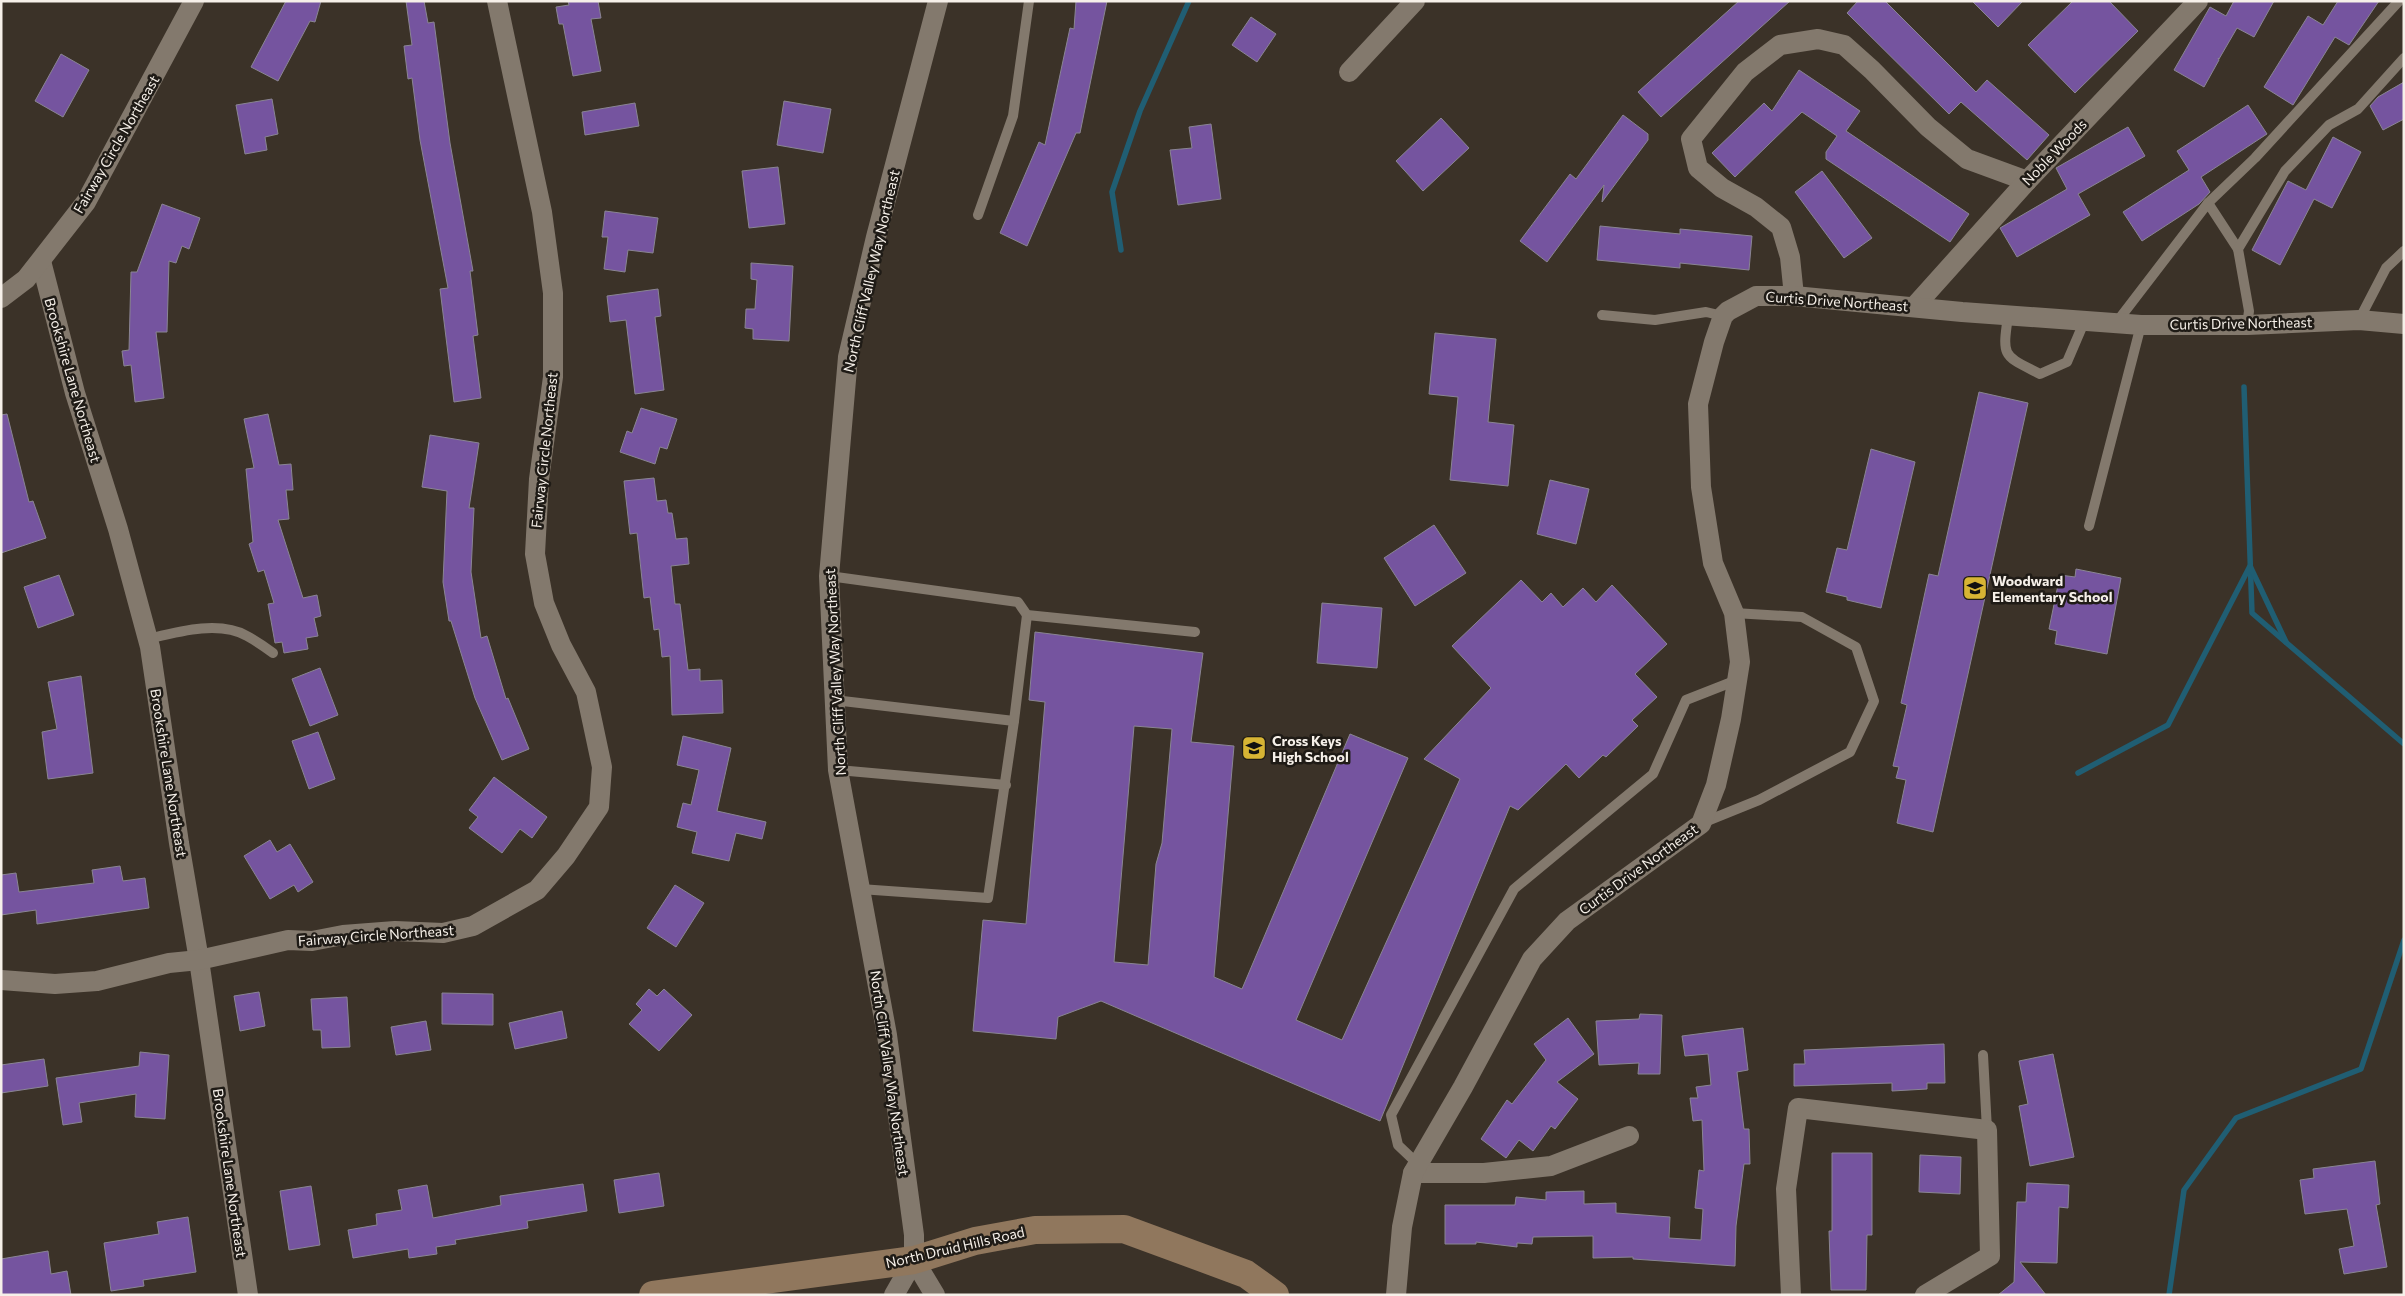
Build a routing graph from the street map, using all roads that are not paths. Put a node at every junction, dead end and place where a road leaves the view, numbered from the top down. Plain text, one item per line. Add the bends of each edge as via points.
1 (194, 1) edge
2 (498, 1) edge
3 (938, 1) edge
4 (1029, 1) edge
5 (1415, 1) edge
6 (2198, 1) edge
7 (2399, 1) edge
8 (2404, 58) edge
9 (1349, 72) dead end
10 (2027, 180) junction
11 (2208, 203) junction
12 (978, 215) dead end
13 (2238, 250) junction
14 (2404, 251) edge
15 (41, 261) junction
16 (1794, 296) junction
17 (1, 298) edge
18 (1914, 307) junction
19 (1602, 315) dead end
20 (1723, 316) junction
21 (2008, 316) junction
22 (2085, 320) junction
23 (2359, 320) junction
24 (2116, 323) junction
25 (2404, 324) edge
26 (2142, 325) junction
27 (2247, 325) junction
28 (2089, 526) dead end
29 (829, 576) junction
30 (1734, 613) junction
31 (1027, 614) junction
32 (1196, 632) dead end
33 (148, 639) junction
34 (273, 653) dead end
35 (1737, 680) junction
36 (834, 700) junction
37 (1014, 721) junction
38 (838, 770) junction
39 (1006, 784) junction
40 (1701, 824) junction
41 (860, 889) junction
42 (199, 960) junction
43 (1, 980) edge
44 (1982, 1055) dead end
45 (1987, 1130) junction
46 (1629, 1136) dead end
47 (1415, 1168) junction
48 (914, 1260) junction
49 (248, 1295) edge
50 (653, 1295) edge
51 (894, 1295) edge
52 (935, 1295) edge
53 (1275, 1295) edge
54 (1396, 1295) edge
55 (1791, 1295) edge
56 (1925, 1295) edge

1 - 15 street, Fairway Circle Northeast via 86,202
2 - 42 street, Fairway Circle Northeast via 542,212 553,293 553,377 539,479 535,554 544,603 561,645 586,692 602,768 599,807 538,890 473,926 443,933 396,931 312,941 288,940
3 - 29 street, North Cliff Valley Way Northeast via 848,357
4 - 12 lane via 1013,116
5 - 9 street
6 - 10 street, Noble Woods
7 - 11 lane via 2255,158
8 - 13 lane via 2358,109 2329,125 2285,171
10 - 16 street via 1967,159 1928,127 1844,45 1818,39 1780,45 1745,72 1691,138 1698,168 1781,227 1790,257
10 - 18 street, Noble Woods
11 - 13 lane
11 - 24 lane
13 - 27 lane via 2249,311
14 - 23 lane via 2386,268
15 - 17 street, Fairway Circle Northeast via 26,279
15 - 33 street, Brookshire Lane Northeast via 75,393 118,529
16 - 18 street, Curtis Drive Northeast
16 - 20 street, Curtis Drive Northeast via 1756,296
18 - 21 street, Curtis Drive Northeast
19 - 20 lane via 1655,320 1706,312
20 - 30 street, Curtis Drive Northeast via 1698,404 1701,487 1714,562
21 - 22 street, Curtis Drive Northeast
21 - 22 lane via 2003,345 2010,358 2040,374 2067,362
22 - 24 street, Curtis Drive Northeast
23 - 25 street, Curtis Drive Northeast
23 - 27 street, Curtis Drive Northeast
24 - 26 street, Curtis Drive Northeast
26 - 27 street, Curtis Drive Northeast
26 - 28 lane
29 - 31 lane via 1018,602
29 - 36 street, North Cliff Valley Way Northeast
30 - 35 street, Curtis Drive Northeast via 1740,662
30 - 40 lane via 1802,617 1856,647 1874,701 1850,752 1759,800
31 - 32 lane
31 - 37 lane
33 - 34 lane via 184,630 214,628 246,634
33 - 42 street, Brookshire Lane Northeast
35 - 40 street, Curtis Drive Northeast via 1716,785
35 - 47 lane via 1686,700 1653,774 1514,889 1391,1116 1398,1145
36 - 37 lane
36 - 38 street, North Cliff Valley Way Northeast
37 - 39 lane
38 - 39 lane
38 - 41 street, North Cliff Valley Way Northeast
39 - 41 lane via 988,898
40 - 47 street, Curtis Drive Northeast via 1567,921 1532,959
41 - 48 street, North Cliff Valley Way Northeast via 887,1035 914,1235
42 - 43 street, Fairway Circle Northeast via 97,981 55,984
42 - 49 street, Brookshire Lane Northeast
44 - 45 lane
45 - 55 street via 1798,1108 1786,1189
45 - 56 street via 1990,1256
46 - 47 street via 1551,1166 1484,1173
47 - 54 street, Curtis Drive Northeast via 1402,1228
48 - 50 main road, North Druid Hills Road
48 - 51 street
48 - 52 street
48 - 53 main road, North Druid Hills Road via 976,1240 1035,1230 1124,1229 1246,1274

